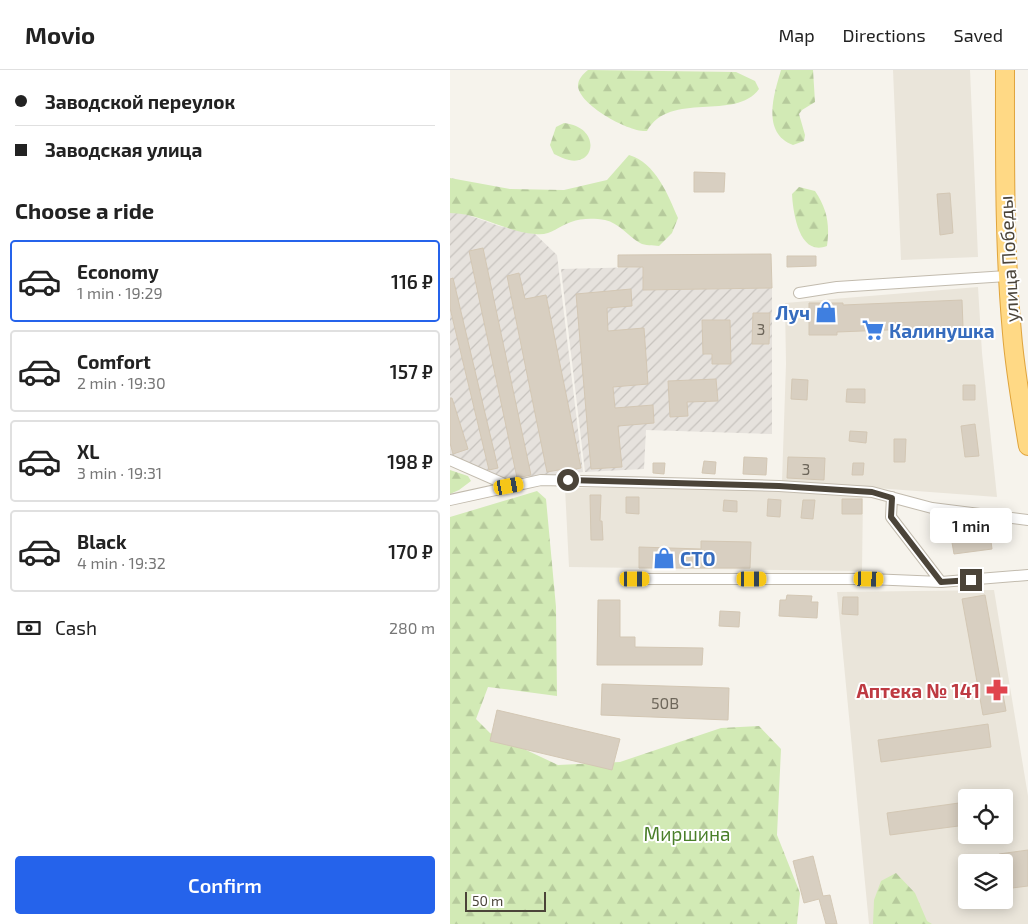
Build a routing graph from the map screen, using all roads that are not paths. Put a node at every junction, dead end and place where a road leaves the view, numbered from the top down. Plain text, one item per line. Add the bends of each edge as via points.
1 (1005, 70) edge
2 (1007, 276) junction
3 (800, 294) dead end
4 (1028, 446) edge
5 (450, 460) edge
6 (509, 486) junction
7 (892, 498) junction
8 (450, 500) edge
9 (1028, 520) edge
10 (1028, 575) edge
11 (635, 579) dead end
12 (941, 582) junction

1 - 2 highway, улица Победы
2 - 3 street via 837,288
2 - 4 highway, улица Победы
5 - 6 street
6 - 7 street via 540,480 588,480 788,487 872,492
6 - 8 street
7 - 9 street via 932,508
7 - 12 street via 891,517
10 - 12 street
11 - 12 street

